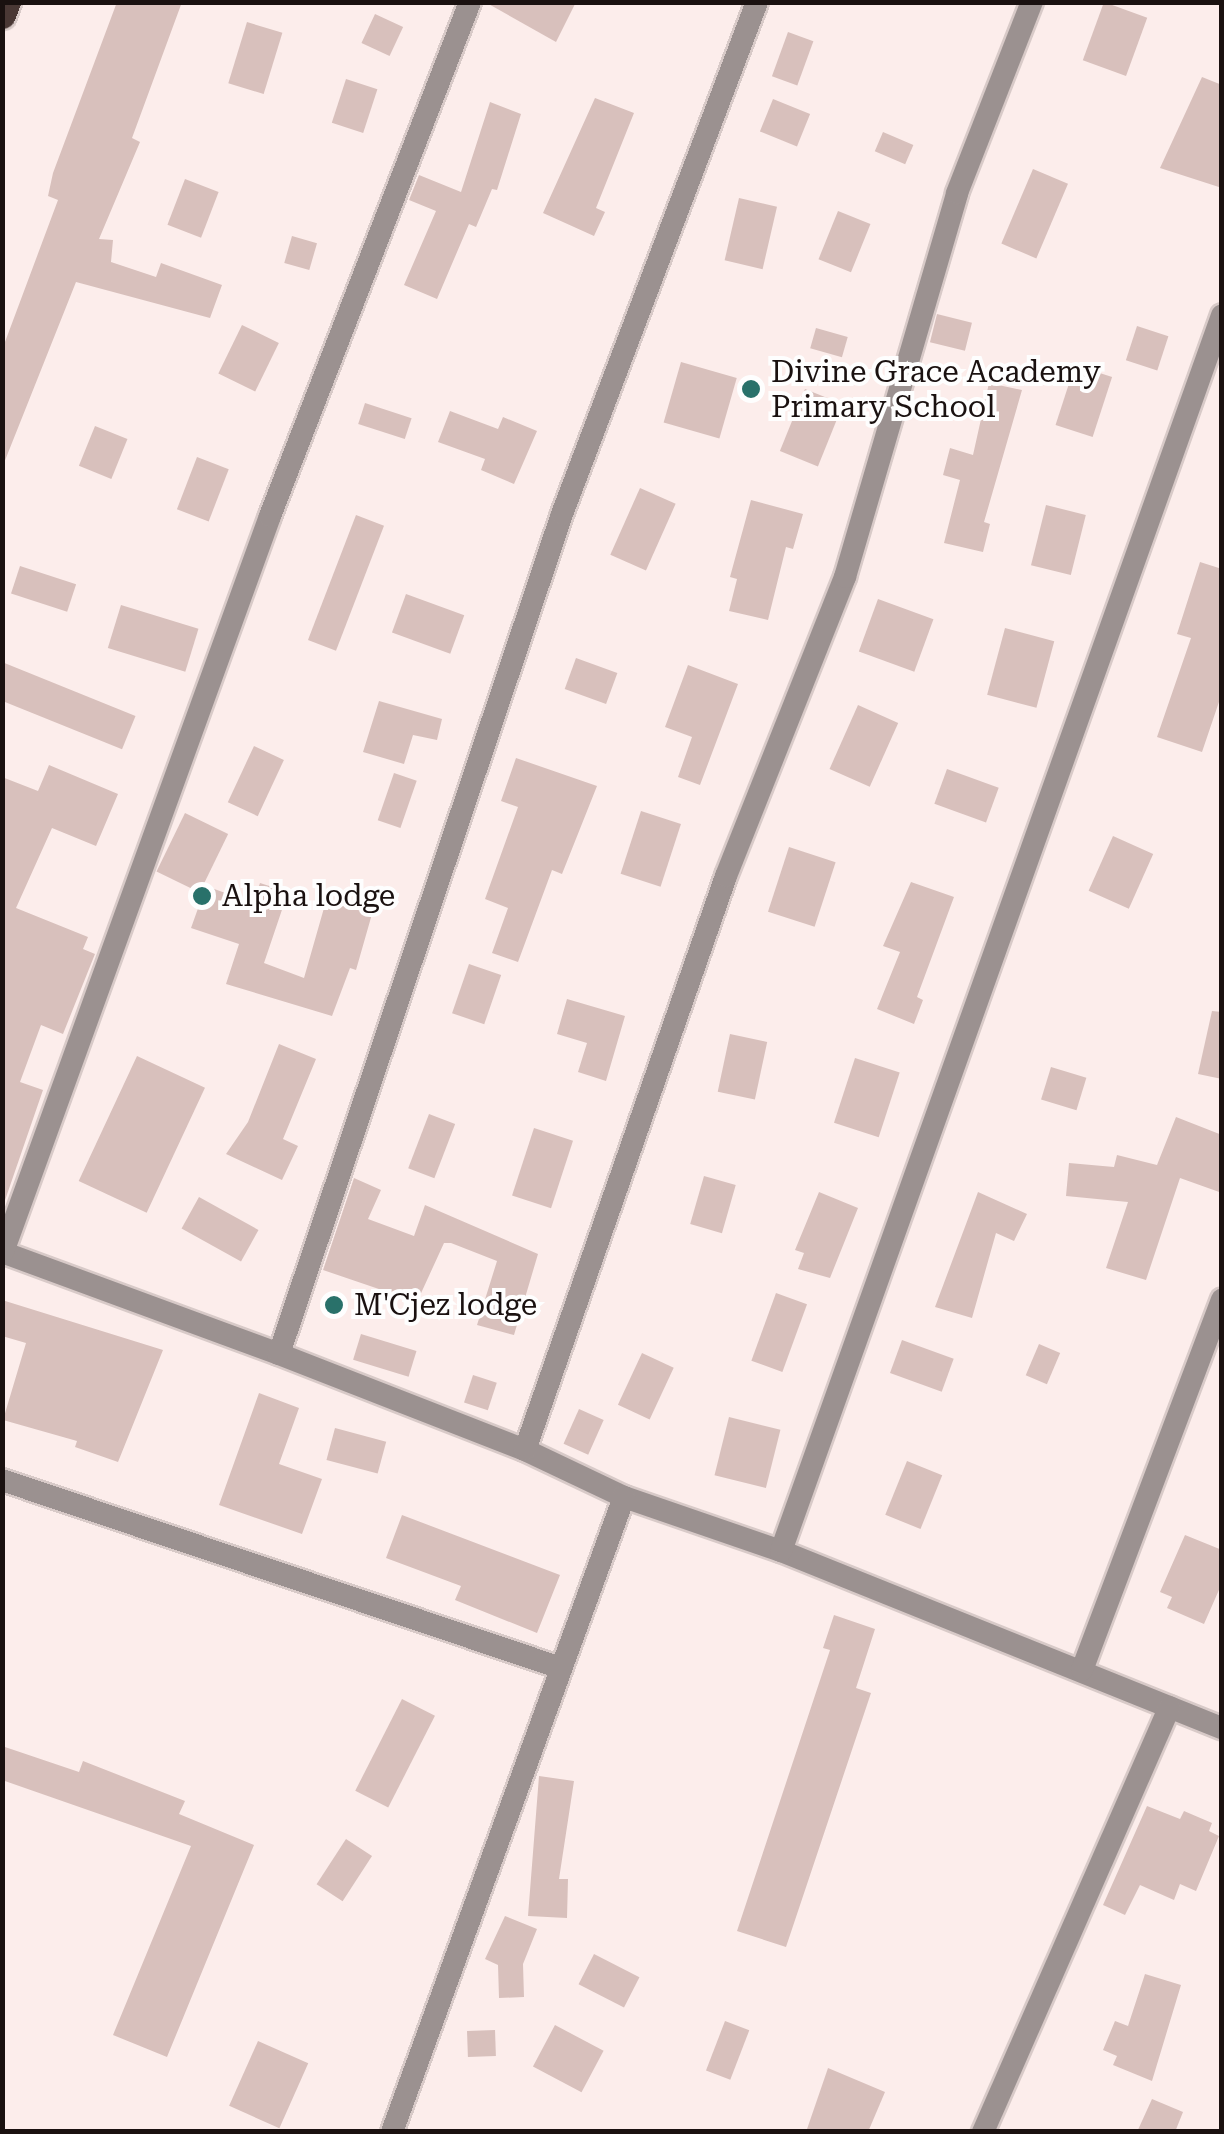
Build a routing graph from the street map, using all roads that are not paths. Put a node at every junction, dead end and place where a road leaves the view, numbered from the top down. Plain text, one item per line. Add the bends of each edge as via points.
1 (7, 2) edge
2 (470, 2) edge
3 (756, 2) edge
4 (1032, 2) edge
5 (2, 15) edge
6 (1222, 315) edge
7 (3, 1252) edge
8 (1222, 1300) edge
9 (279, 1354) junction
10 (525, 1450) junction
11 (2, 1480) edge
12 (624, 1497) junction
13 (782, 1552) junction
14 (558, 1667) junction
15 (1082, 1670) junction
16 (1170, 1707) junction
17 (1222, 1728) edge
18 (392, 2132) edge
19 (983, 2132) edge

1 - 5 highway
2 - 7 street via 270,516
3 - 9 street via 562,514
4 - 10 street via 956,194 845,577 726,876
6 - 13 street
7 - 9 street
8 - 15 street
9 - 10 street
10 - 12 street
11 - 14 street
12 - 13 street
12 - 14 street
13 - 15 street
14 - 18 street
15 - 16 street
16 - 17 street
16 - 19 street

